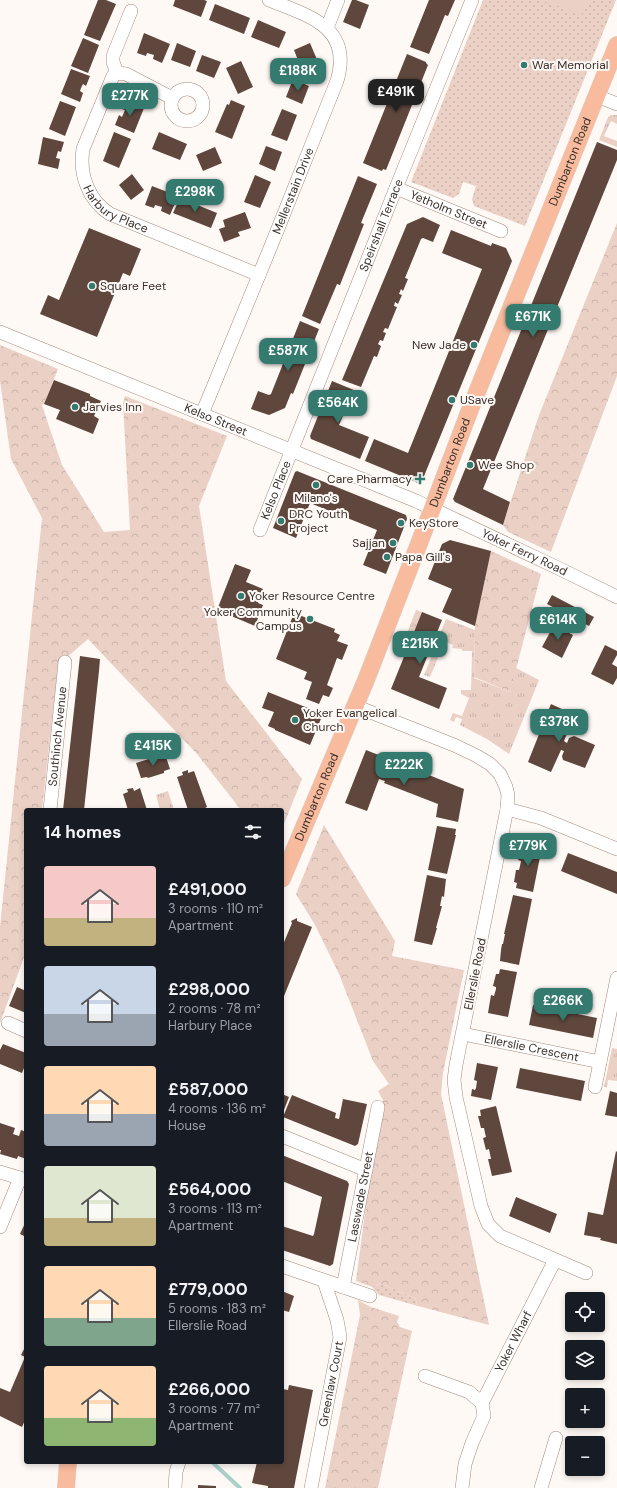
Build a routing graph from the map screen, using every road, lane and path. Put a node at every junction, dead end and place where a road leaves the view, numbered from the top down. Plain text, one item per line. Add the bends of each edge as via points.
1 (269, 0) edge
2 (338, 0) edge
3 (472, 0) edge
4 (131, 11) dead end
5 (327, 28) junction
6 (617, 45) edge
7 (117, 73) junction
8 (597, 96) junction
9 (172, 98) dead end
10 (617, 104) edge
11 (396, 188) junction
12 (501, 231) dead end
13 (259, 275) junction
14 (0, 332) edge
15 (202, 414) junction
16 (292, 450) junction
17 (432, 509) junction
18 (260, 530) dead end
19 (617, 597) edge
20 (65, 662) dead end
21 (355, 706) junction
22 (50, 808) edge
23 (507, 809) junction
24 (617, 849) edge
25 (285, 873) edge
26 (617, 978) edge
27 (8, 1024) dead end
28 (24, 1030) edge
29 (463, 1034) junction
30 (600, 1062) junction
31 (595, 1087) dead end
32 (378, 1107) dead end
33 (284, 1137) edge
34 (366, 1170) junction
35 (0, 1172) edge
36 (23, 1179) edge
37 (0, 1226) edge
38 (555, 1260) junction
39 (284, 1267) edge
40 (586, 1273) dead end
41 (324, 1281) junction
42 (343, 1287) junction
43 (370, 1296) dead end
44 (425, 1376) dead end
45 (482, 1403) junction
46 (556, 1438) dead end
47 (68, 1464) edge
48 (178, 1464) edge
49 (66, 1488) edge
50 (175, 1488) edge
51 (311, 1488) edge
52 (462, 1488) edge
53 (541, 1488) edge

1 - 5 street, Mellerstain Drive via 308,16
2 - 5 street
3 - 11 street, Speirshall Terrace
4 - 7 street via 113,56
5 - 13 street, Mellerstain Drive via 340,50 342,61 338,81
6 - 8 main road, Dumbarton Road
7 - 9 street via 126,74
7 - 13 street, Harbury Place via 112,76 82,157 85,181 93,198 110,214
8 - 10 street
8 - 17 main road, Dumbarton Road
11 - 12 street, Yetholm Street
11 - 16 street, Speirshall Terrace
13 - 15 street, Mellerstain Drive
14 - 15 street, Kelso Street
15 - 16 street, Kelso Street
16 - 17 street, Kelso Street
16 - 18 street, Kelso Place
17 - 19 street, Yoker Ferry Road
17 - 21 main road, Dumbarton Road
20 - 22 street, Southinch Avenue
21 - 23 street, Ellerslie Road via 454,745 490,764 500,774 506,787
21 - 25 main road, Dumbarton Road
23 - 24 street via 541,818
23 - 29 street, Ellerslie Road
26 - 30 street
27 - 28 street
29 - 30 street, Ellerslie Crescent
29 - 38 street, Ellerslie Road via 455,1072 455,1089 484,1215 488,1224 500,1236
30 - 31 street
32 - 34 street, Lasswade Street
33 - 34 street
34 - 42 street, Lasswade Street
35 - 36 street
36 - 37 street
38 - 40 street, Ellerslie Road
38 - 45 street, Yoker Wharf
39 - 41 street
41 - 42 street
41 - 51 street, Greenlaw Court via 340,1337
42 - 43 street
44 - 45 street via 469,1392
45 - 52 street, Yoker Wharf via 484,1416 465,1464
46 - 53 street
47 - 49 main road
48 - 50 street

